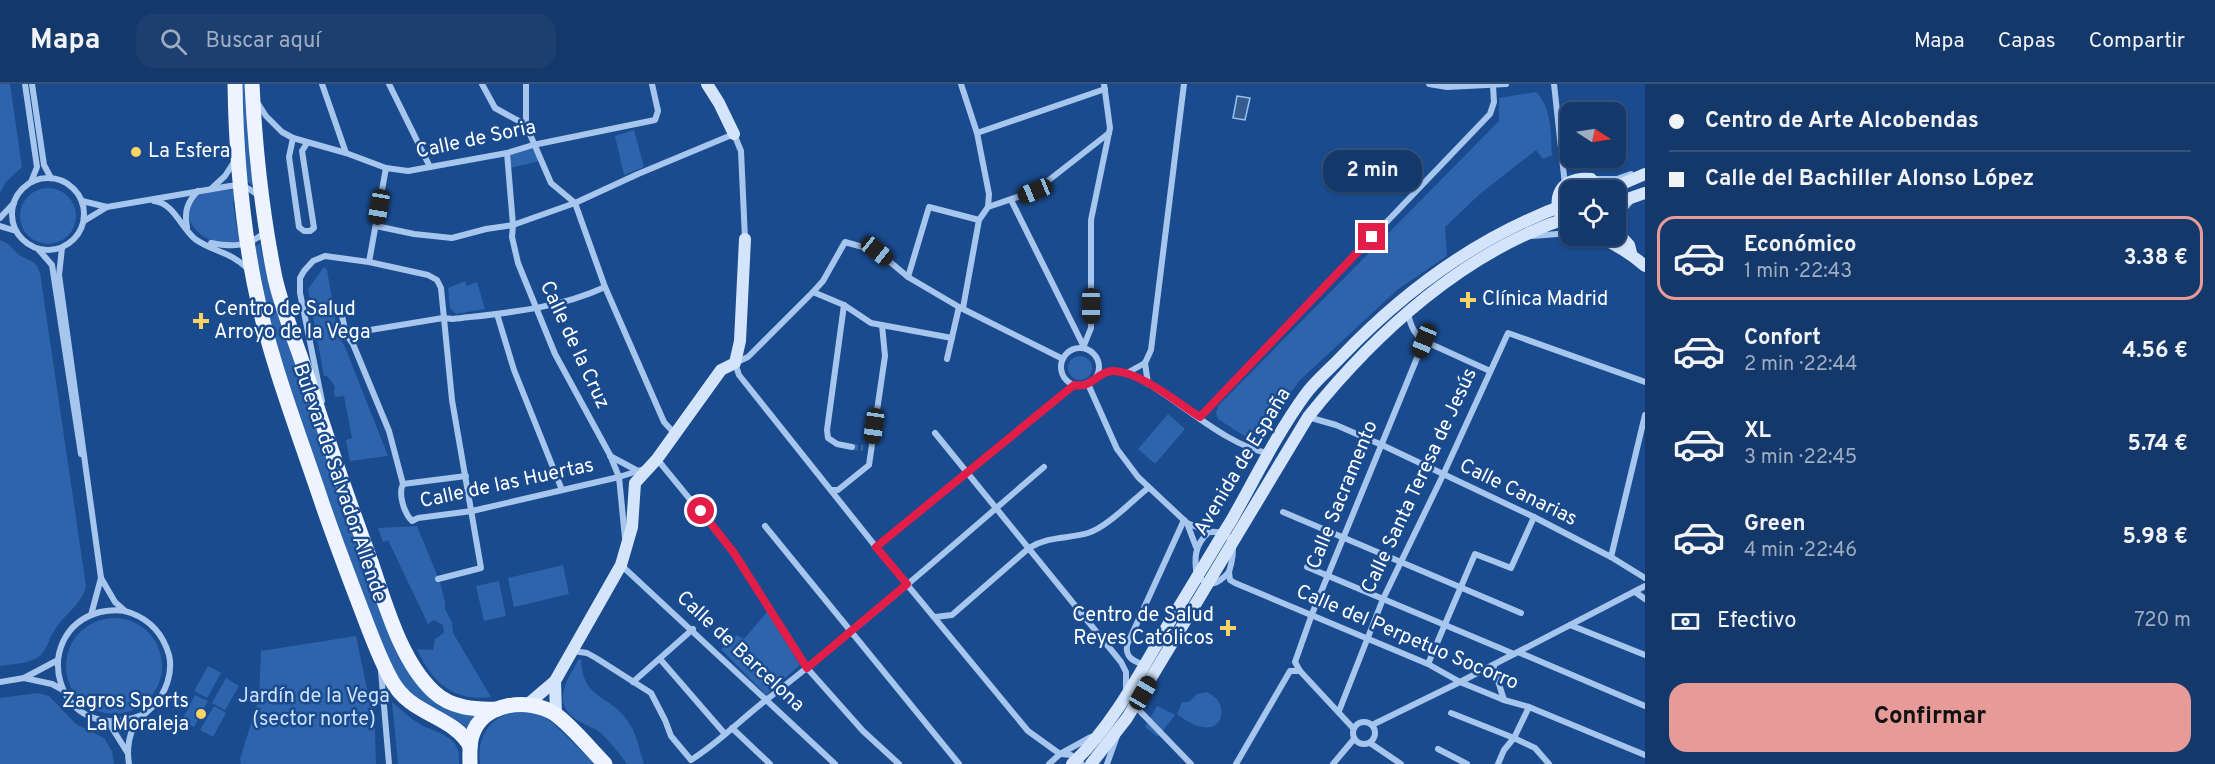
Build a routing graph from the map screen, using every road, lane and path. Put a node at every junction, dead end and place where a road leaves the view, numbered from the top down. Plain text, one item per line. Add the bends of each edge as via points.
1 (25, 84) edge
2 (32, 84) edge
3 (235, 84) edge
4 (322, 84) edge
5 (389, 84) edge
6 (482, 84) edge
7 (526, 84) edge
8 (652, 84) edge
9 (707, 84) edge
10 (961, 84) edge
11 (1184, 84) edge
12 (1429, 84) edge
13 (1506, 84) edge
14 (1554, 84) edge
15 (1104, 86) edge
16 (1493, 86) junction
17 (253, 91) edge
18 (526, 125) junction
19 (977, 133) junction
20 (1109, 133) junction
21 (734, 134) junction
22 (293, 138) junction
23 (307, 143) junction
24 (533, 145) junction
25 (346, 153) junction
26 (507, 153) junction
27 (236, 156) junction
28 (430, 167) junction
29 (386, 168) junction
30 (1645, 168) edge
31 (1645, 174) edge
32 (51, 178) junction
33 (1591, 179) joint
34 (1564, 180) edge
35 (1578, 180) edge
36 (31, 182) junction
37 (1626, 182) edge
38 (239, 184) junction
39 (211, 188) junction
40 (200, 190) junction
41 (1645, 194) edge
42 (1633, 198) junction
43 (262, 199) junction
44 (1626, 200) edge
45 (82, 201) junction
46 (147, 201) junction
47 (1011, 201) junction
48 (14, 202) junction
49 (575, 203) junction
50 (1626, 205) edge
51 (107, 207) junction
52 (988, 207) junction
53 (1560, 214) edge
54 (1560, 216) edge
55 (0, 218) edge
56 (979, 220) junction
57 (84, 221) junction
58 (513, 225) junction
59 (0, 226) edge
60 (376, 226) junction
61 (16, 231) junction
62 (188, 231) junction
63 (266, 232) junction
64 (1560, 234) edge
65 (1523, 237) junction
66 (746, 239) joint
67 (200, 242) junction
68 (1626, 242) edge
69 (247, 243) junction
70 (1616, 246) edge
71 (62, 248) junction
72 (38, 249) junction
73 (1631, 253) junction
74 (369, 262) junction
75 (1645, 266) edge
76 (253, 275) junction
77 (908, 277) junction
78 (605, 287) junction
79 (813, 292) junction
80 (844, 305) junction
81 (340, 307) dead end
82 (536, 308) junction
83 (961, 308) junction
84 (1408, 312) junction
85 (497, 314) junction
86 (443, 318) junction
87 (882, 325) junction
88 (346, 334) junction
89 (952, 338) junction
90 (1424, 341) junction
91 (1084, 348) junction
92 (947, 359) dead end
93 (1063, 359) junction
94 (735, 363) junction
95 (1145, 363) junction
96 (1490, 371) junction
97 (1127, 373) junction
98 (1097, 377) junction
99 (1645, 382) edge
100 (1088, 384) junction
101 (1148, 384) junction
102 (1074, 385) junction
103 (1645, 415) edge
104 (1200, 417) junction
105 (1308, 417) junction
106 (935, 433) dead end
107 (675, 435) junction
108 (1382, 445) junction
109 (852, 447) tunnel mouth
110 (863, 448) tunnel mouth
111 (871, 449) junction
112 (1268, 453) junction
113 (610, 455) junction
114 (657, 459) junction
115 (1044, 467) dead end
116 (643, 470) junction
117 (967, 472) junction
118 (1443, 475) junction
119 (86, 476) junction
120 (466, 476) junction
121 (619, 477) junction
122 (342, 480) junction
123 (403, 484) junction
124 (1148, 488) junction
125 (562, 490) junction
126 (831, 490) junction
127 (996, 508) junction
128 (472, 511) junction
129 (1283, 512) dead end
130 (1534, 517) junction
131 (1185, 521) junction
132 (765, 526) dead end
133 (1209, 532) junction
134 (1227, 537) junction
135 (1344, 537) junction
136 (626, 547) junction
137 (876, 547) junction
138 (1029, 548) junction
139 (1197, 548) junction
140 (1611, 557) junction
141 (1401, 562) junction
142 (621, 565) junction
143 (1307, 567) dead end
144 (1229, 572) junction
145 (1328, 576) junction
146 (101, 578) junction
147 (1645, 578) edge
148 (438, 579) dead end
149 (1202, 580) junction
150 (907, 584) junction
151 (1645, 585) edge
152 (1461, 586) junction
153 (1635, 592) junction
154 (1383, 599) junction
155 (1645, 599) edge
156 (126, 611) junction
157 (1521, 613) dead end
158 (1312, 614) junction
159 (91, 615) junction
160 (935, 617) junction
161 (1444, 624) junction
162 (1570, 625) junction
163 (693, 629) junction
164 (851, 632) junction
165 (1367, 638) junction
166 (1126, 650) junction
167 (573, 651) junction
168 (1113, 653) junction
169 (1516, 653) junction
170 (1645, 655) edge
171 (381, 659) junction
172 (660, 659) junction
173 (58, 660) junction
174 (1428, 664) junction
175 (1493, 665) junction
176 (1144, 666) junction
177 (807, 668) junction
178 (1300, 671) junction
179 (24, 678) junction
180 (555, 681) junction
181 (0, 682) edge
182 (633, 682) junction
183 (1460, 682) junction
184 (63, 690) junction
185 (1126, 694) junction
186 (765, 700) junction
187 (1504, 700) junction
188 (528, 704) junction
189 (1135, 706) junction
190 (1529, 706) junction
191 (1645, 706) edge
192 (498, 709) junction
193 (1339, 711) junction
194 (1451, 713) dead end
195 (556, 715) junction
196 (142, 716) junction
197 (109, 723) junction
198 (1372, 725) junction
199 (732, 728) junction
200 (1353, 728) junction
201 (1119, 729) junction
202 (1101, 730) junction
203 (725, 734) junction
204 (1514, 738) junction
205 (1354, 739) junction
206 (1370, 743) junction
207 (470, 746) junction
208 (1438, 749) dead end
209 (128, 753) junction
210 (1060, 754) junction
211 (1645, 755) edge
212 (1336, 762) edge
213 (1077, 763) edge
214 (129, 764) edge
215 (389, 764) edge
216 (470, 764) edge
217 (605, 764) edge
218 (770, 764) edge
219 (836, 764) edge
220 (899, 764) edge
221 (959, 764) edge
222 (1049, 764) edge
223 (1091, 764) edge
224 (1107, 764) edge
225 (1191, 764) edge
226 (1236, 764) edge
227 (1401, 764) edge
228 (1467, 764) edge
229 (1497, 764) edge
230 (1549, 764) edge

1 - 36 street via 37,167
2 - 32 street via 44,165
3 - 27 main road, Bulevar de Salvador Allende
4 - 25 street
5 - 28 street
6 - 18 street via 495,108
7 - 18 street
8 - 24 street, Calle de Soria via 658,111 655,120
9 - 21 main road
10 - 19 street
11 - 95 street via 1151,350
12 - 16 street
13 - 16 street
14 - 34 street
15 - 19 street
15 - 20 street
16 - 104 street via 1490,114
17 - 22 street, Calle de Soria via 266,116
17 - 43 main road, Bulevar de Salvador Allende
18 - 24 street
19 - 52 street
20 - 47 street via 1035,191
20 - 91 street via 1091,220 1091,328
21 - 49 street
21 - 66 street via 741,151
22 - 23 street, Calle de Soria
22 - 23 street via 289,157 299,227 304,231 314,228 302,151
23 - 25 street, Calle de Soria
24 - 26 street, Calle de Soria
24 - 49 street via 551,183
25 - 29 street, Calle de Soria
26 - 28 street, Calle de Soria
26 - 58 street, Calle de la Cruz
27 - 38 main road, Bulevar de Salvador Allende
27 - 39 street via 225,176
28 - 29 street, Calle de Soria via 408,171
29 - 60 street
30 - 33 street via 1617,179
31 - 37 main road
32 - 36 street
32 - 45 street via 69,185
33 - 35 main road
36 - 48 street
38 - 39 street
38 - 43 street
38 - 69 main road, Bulevar de Salvador Allende
39 - 40 street
40 - 46 street
40 - 62 street via 187,205
41 - 42 main road
42 - 44 main road
42 - 50 street
43 - 63 main road, Bulevar de Salvador Allende
45 - 51 street
45 - 57 street
46 - 51 street
46 - 62 street via 169,208
47 - 52 street
47 - 91 street
48 - 55 street
48 - 61 street
49 - 58 street
49 - 78 street
51 - 57 street
52 - 56 street
53 - 112 main road, Avenida de España via 1541,214 1473,247 1421,283 1372,326 1306,394
54 - 65 main road, Avenida de España
56 - 77 street via 929,207
56 - 83 street
57 - 71 street via 77,236
58 - 60 street via 452,238
58 - 82 street, Calle de la Cruz via 518,263
59 - 61 street
60 - 74 street
61 - 72 street via 27,244
62 - 67 street
63 - 69 street
63 - 122 main road, Bulevar de Salvador Allende via 276,281
64 - 65 street
65 - 84 main road, Avenida de España via 1452,277
66 - 94 main road via 740,341
67 - 69 street via 228,246
67 - 76 street via 236,258
68 - 73 main road
69 - 76 main road, Bulevar de Salvador Allende
70 - 73 main road
71 - 72 street
71 - 119 street via 59,275
72 - 119 street via 52,265
73 - 75 main road
74 - 86 street via 437,280
74 - 122 street via 325,256 313,261 300,278 300,293
76 - 171 main road, Bulevar de Salvador Allende via 270,348 337,546
77 - 79 street via 877,251 845,242
77 - 83 street
78 - 82 street
78 - 107 street via 664,422
79 - 80 street
79 - 94 street via 748,357
80 - 87 street via 871,323
80 - 109 street via 827,430 828,438
81 - 88 street
82 - 85 street
82 - 113 street, Calle de la Cruz via 555,354
83 - 89 street
83 - 93 street
84 - 90 street via 1412,328
84 - 105 main road, Avenida de España via 1342,374
85 - 86 street
85 - 125 street via 514,370
86 - 88 street
86 - 120 street
87 - 89 street
87 - 111 street via 885,356
88 - 123 street via 389,431
89 - 92 street
90 - 96 street
90 - 108 street, Calle Sacramento
91 - 93 street via 1073,350
91 - 98 street via 1098,360
93 - 102 street via 1062,373
94 - 107 main road via 721,370
94 - 126 street via 739,375
95 - 97 street
95 - 101 street
96 - 99 street, Calle Santa Teresa de Jesús via 1508,333
96 - 118 street, Calle Santa Teresa de Jesús
97 - 98 street via 1114,371
97 - 101 street
98 - 100 street
100 - 102 street
100 - 124 street via 1117,449
101 - 104 street
102 - 117 street
103 - 140 street
104 - 112 street via 1256,451
105 - 108 street, Calle Canarias
105 - 134 main road, Avenida de España
106 - 117 street
107 - 114 main road
108 - 118 street, Calle Canarias
108 - 135 street, Calle Sacramento
110 - 111 street
111 - 126 street via 869,465 838,490
112 - 134 main road, Avenida de España
113 - 116 street
113 - 121 street, Calle de la Cruz
114 - 116 main road
114 - 177 street via 734,553
115 - 127 street
116 - 121 street, Calle de las Huertas
116 - 136 main road via 635,483 632,527
117 - 127 street
117 - 137 street
118 - 130 street, Calle Canarias
118 - 141 street, Calle Santa Teresa de Jesús
119 - 146 street
120 - 123 street
120 - 128 street
121 - 125 street, Calle de las Huertas
121 - 136 street, Calle de la Cruz
122 - 192 main road, Bulevar de Salvador Allende via 393,623 422,679 446,701 468,708
123 - 128 street, Calle de las Huertas via 400,495 412,521
124 - 131 street
124 - 138 street via 1089,532 1041,541
125 - 128 street, Calle de las Huertas
126 - 137 street
127 - 138 street
127 - 150 street
128 - 148 street via 482,568
129 - 135 street
130 - 140 street, Calle Canarias
130 - 152 street via 1511,568 1475,554
131 - 133 street
131 - 139 street
131 - 166 street
132 - 164 street
133 - 134 street
133 - 139 street
134 - 144 street via 1234,549
134 - 149 main road, Avenida de España
135 - 141 street
135 - 145 street, Calle Sacramento
136 - 142 main road
137 - 150 street
138 - 160 street via 952,615
138 - 168 street
139 - 149 street via 1194,562
140 - 147 street, Calle Canarias
141 - 152 street
141 - 154 street, Calle Santa Teresa de Jesús
142 - 163 street, Calle de Barcelona
142 - 167 main road
143 - 145 street
144 - 149 street via 1215,583
144 - 158 street, Calle del Perpetuo Socorro via 1235,583
145 - 154 street
145 - 158 street, Calle Sacramento
146 - 156 street via 115,602
146 - 159 street
149 - 176 main road, Avenida de España
149 - 189 main road, Avenida de España
150 - 160 street
150 - 164 street
151 - 153 street
152 - 157 street
152 - 161 street
153 - 155 street
153 - 162 street
154 - 161 street
154 - 165 street, Calle Santa Teresa de Jesús
156 - 159 street via 108,610
156 - 196 street via 155,628 170,657 165,691
158 - 165 street, Calle del Perpetuo Socorro
158 - 178 street, Calle Sacramento via 1295,662
159 - 173 street via 69,632
160 - 210 street via 1028,731
161 - 169 street
161 - 174 street
162 - 169 street
162 - 170 street
163 - 172 street
163 - 186 street, Calle de Barcelona
164 - 177 street
164 - 221 street
165 - 174 street, Calle del Perpetuo Socorro
165 - 193 street, Calle Santa Teresa de Jesús
166 - 168 street
166 - 176 street via 1131,660
167 - 180 main road
167 - 182 street via 587,653
168 - 185 street via 1125,672
169 - 175 street
169 - 191 street
171 - 207 main road, Bulevar de Salvador Allende via 406,699 457,729
171 - 215 street
172 - 182 street
172 - 203 street
173 - 179 street
173 - 184 street
174 - 183 street, Calle del Perpetuo Socorro
175 - 183 street
175 - 187 street
176 - 185 main road, Avenida de España
177 - 186 street
177 - 220 street via 863,731
178 - 193 street
178 - 226 street via 1290,672
179 - 181 street
179 - 184 street
180 - 188 main road
180 - 195 main road
182 - 203 street via 651,693 671,736 691,760
183 - 187 street, Calle del Perpetuo Socorro
183 - 198 street
184 - 197 street via 83,714
185 - 202 main road, Avenida de España
186 - 199 street
186 - 219 street, Calle de Barcelona
187 - 190 street, Calle del Perpetuo Socorro
188 - 192 main road, Bulevar de Salvador Allende
188 - 195 main road
189 - 201 main road, Avenida de España
189 - 225 street
190 - 204 street
190 - 211 street, Calle del Perpetuo Socorro
192 - 207 main road via 479,722
193 - 200 street
194 - 204 street
195 - 217 main road
196 - 197 street
196 - 209 street via 133,727
197 - 209 street
198 - 200 street via 1359,723
198 - 206 street via 1376,732
199 - 203 street
199 - 218 street
200 - 205 street
201 - 223 main road, Avenida de España
201 - 224 street
202 - 210 street
202 - 213 main road, Avenida de España
204 - 229 street
204 - 230 street via 1535,748
205 - 206 street
205 - 212 street
206 - 227 street
207 - 216 main road
208 - 228 street
209 - 214 street
210 - 213 street via 1071,755
210 - 222 street

